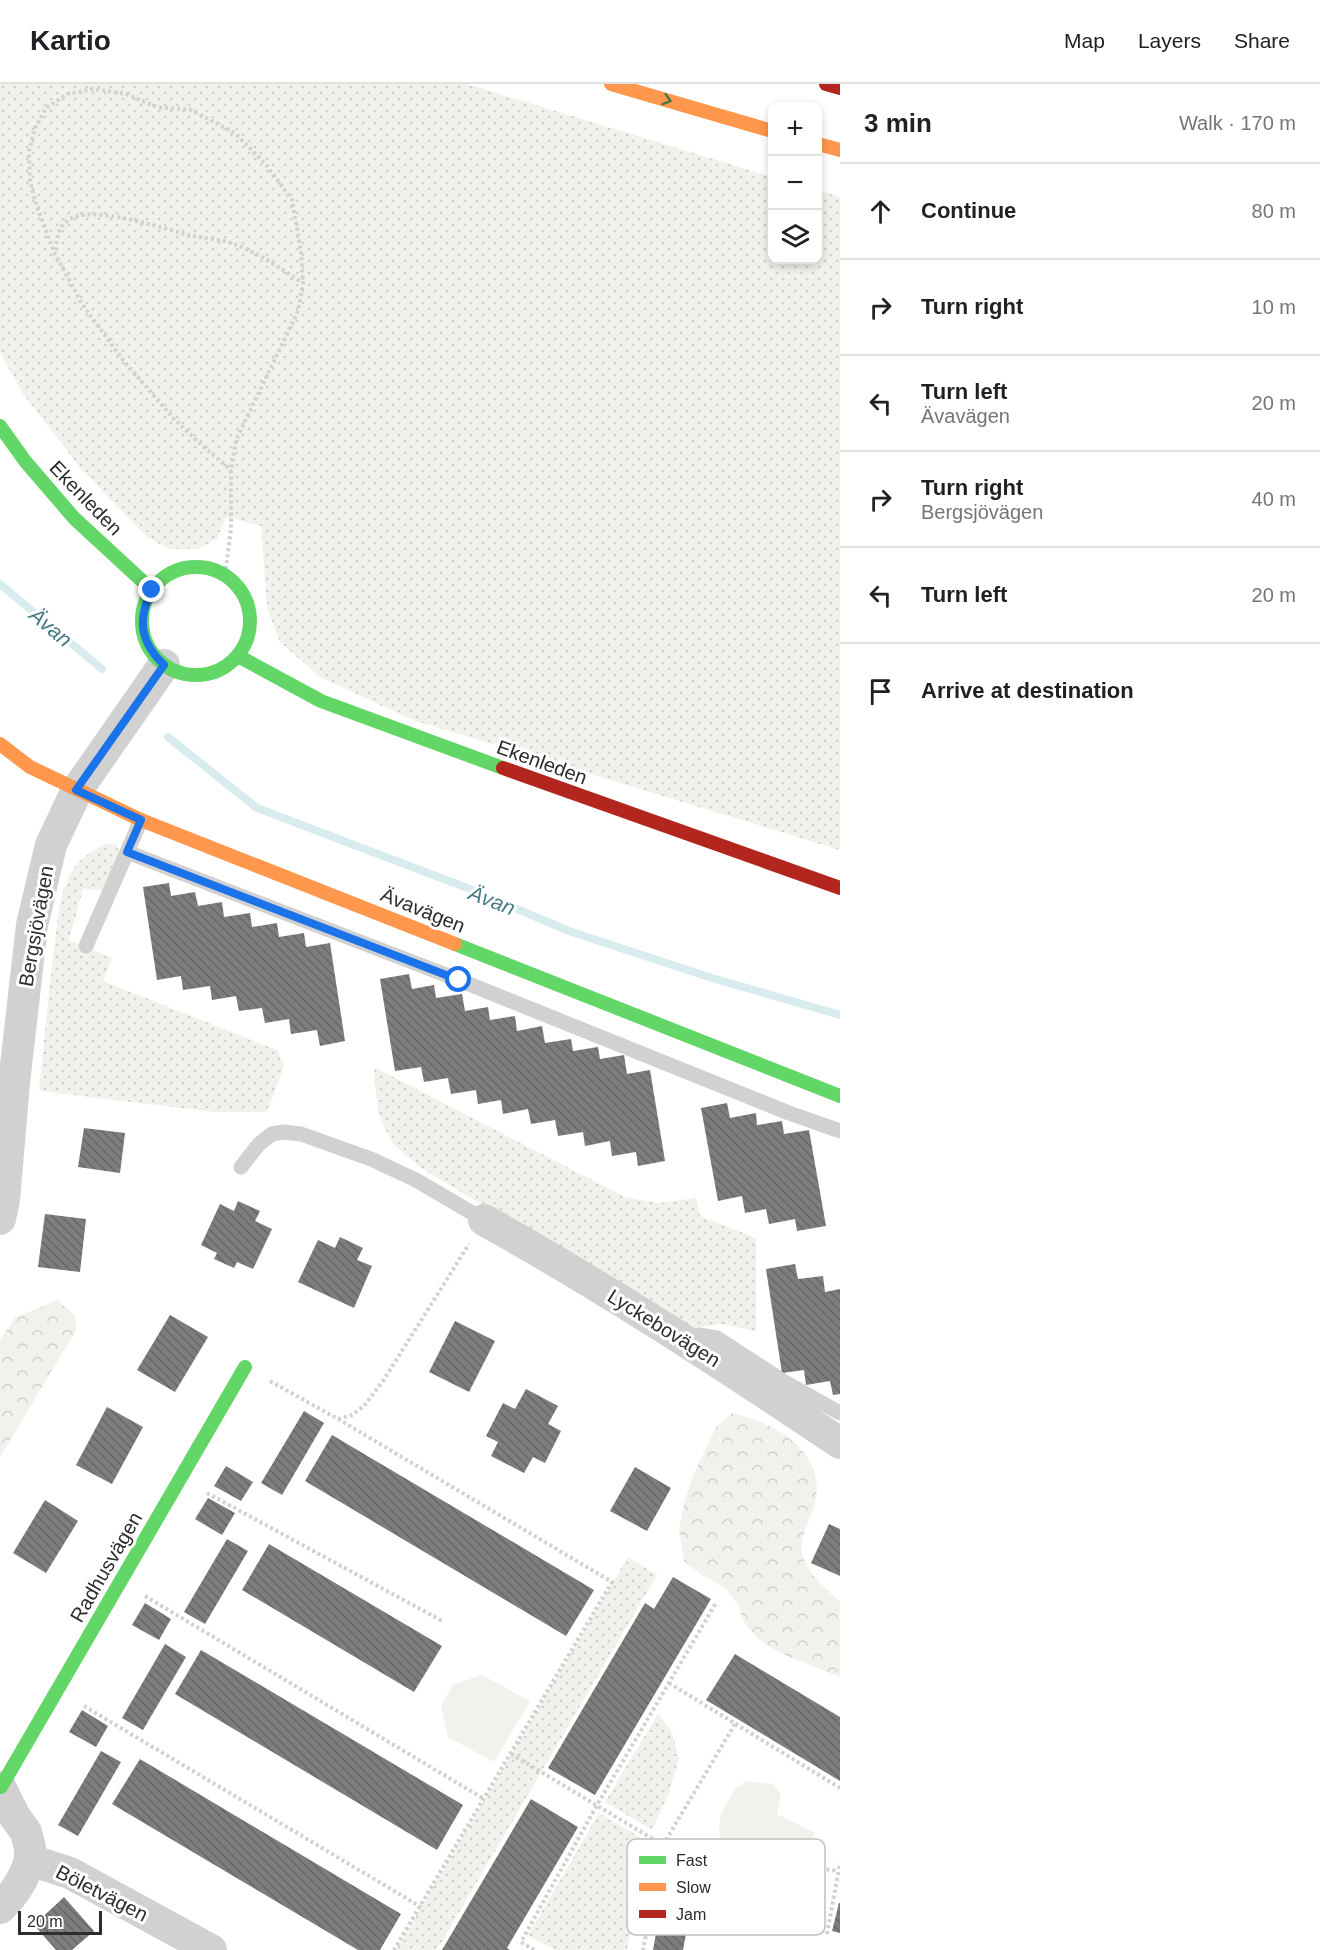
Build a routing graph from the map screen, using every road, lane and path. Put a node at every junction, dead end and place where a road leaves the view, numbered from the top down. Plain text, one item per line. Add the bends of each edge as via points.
1 (611, 84) edge
2 (826, 84) edge
3 (840, 88) edge
4 (768, 129) edge
5 (822, 145) edge
6 (840, 150) edge
7 (54, 252) junction
8 (303, 284) junction
9 (0, 426) edge
10 (231, 470) junction
11 (225, 575) junction
12 (152, 590) junction
13 (238, 656) junction
14 (164, 665) junction
15 (0, 744) edge
16 (76, 790) junction
17 (141, 820) junction
18 (127, 852) junction
19 (840, 888) edge
20 (86, 946) dead end
21 (7, 1083) edge
22 (840, 1096) edge
23 (840, 1131) edge
24 (241, 1167) dead end
25 (0, 1219) edge
26 (484, 1220) junction
27 (685, 1340) junction
28 (245, 1367) joint
29 (840, 1413) edge
30 (338, 1419) junction
31 (840, 1443) edge
32 (181, 1478) junction
33 (120, 1581) junction
34 (716, 1603) dead end
35 (444, 1622) dead end
36 (669, 1683) junction
37 (57, 1690) junction
38 (735, 1724) junction
39 (511, 1754) junction
40 (0, 1787) edge
41 (840, 1788) edge
42 (484, 1799) junction
43 (597, 1805) junction
44 (653, 1839) edge
45 (667, 1839) edge
46 (30, 1860) junction
47 (840, 1863) edge
48 (825, 1869) edge
49 (838, 1871) junction
50 (421, 1907) junction
51 (0, 1908) edge
52 (827, 1934) dead end
53 (647, 1935) edge
54 (212, 1950) edge
55 (394, 1950) edge
56 (534, 1950) edge
57 (644, 1950) edge

1 -> 4 main road
2 - 3 main road
5 - 6 main road
7 - 8 path via 59,231 67,220 85,214 121,217 233,243
7 - 8 path via 30,181 29,152 46,108 67,94 93,88 126,94 158,106 191,110 235,133 292,200
7 - 10 path via 82,304 123,360 174,419
8 - 10 path via 298,311 237,440
9 - 12 main road, Ekenleden via 74,518
10 - 11 path via 231,529
11 - 12 main road via 210,568 177,570
11 - 13 main road via 237,585 250,612 246,643
12 - 14 main road via 142,624 148,647
13 - 14 main road via 216,672 202,675 189,675
13 - 19 main road, Ekenleden via 321,701
14 - 16 street, Bergsjövägen
15 - 16 main road, Ävavägen via 30,767
16 - 17 main road, Ävavägen
16 - 21 street, Bergsjövägen via 51,845 34,916
17 - 18 lane
17 - 22 main road, Ävavägen
18 - 20 lane
18 - 23 lane
21 - 25 street, Bergsjövägen via 7,1167
24 - 26 lane via 259,1143 272,1134 301,1134 372,1159
26 - 27 street, Lyckebovägen
26 - 30 path via 383,1381 364,1406
27 - 29 lane via 699,1335 717,1338 783,1382
27 - 31 street, Lyckebovägen
28 - 30 path
28 - 32 main road, Radhusvägen
30 - 39 path via 612,1582
32 - 33 main road, Radhusvägen
32 - 35 path
33 - 37 main road, Radhusvägen
33 - 42 path
34 - 36 path
36 - 38 path
36 - 43 path
37 - 40 main road, Radhusvägen
37 - 50 path
38 - 41 path
38 - 45 path
39 - 42 path
39 - 43 path
40 - 46 street, Böletvägen via 26,1832
42 - 50 path
43 - 44 path
43 - 56 path via 521,1942
46 - 51 street via 14,1895
46 - 54 street, Böletvägen via 70,1873
47 - 49 path
48 - 49 path
49 - 52 path
50 - 55 path
53 - 57 path

